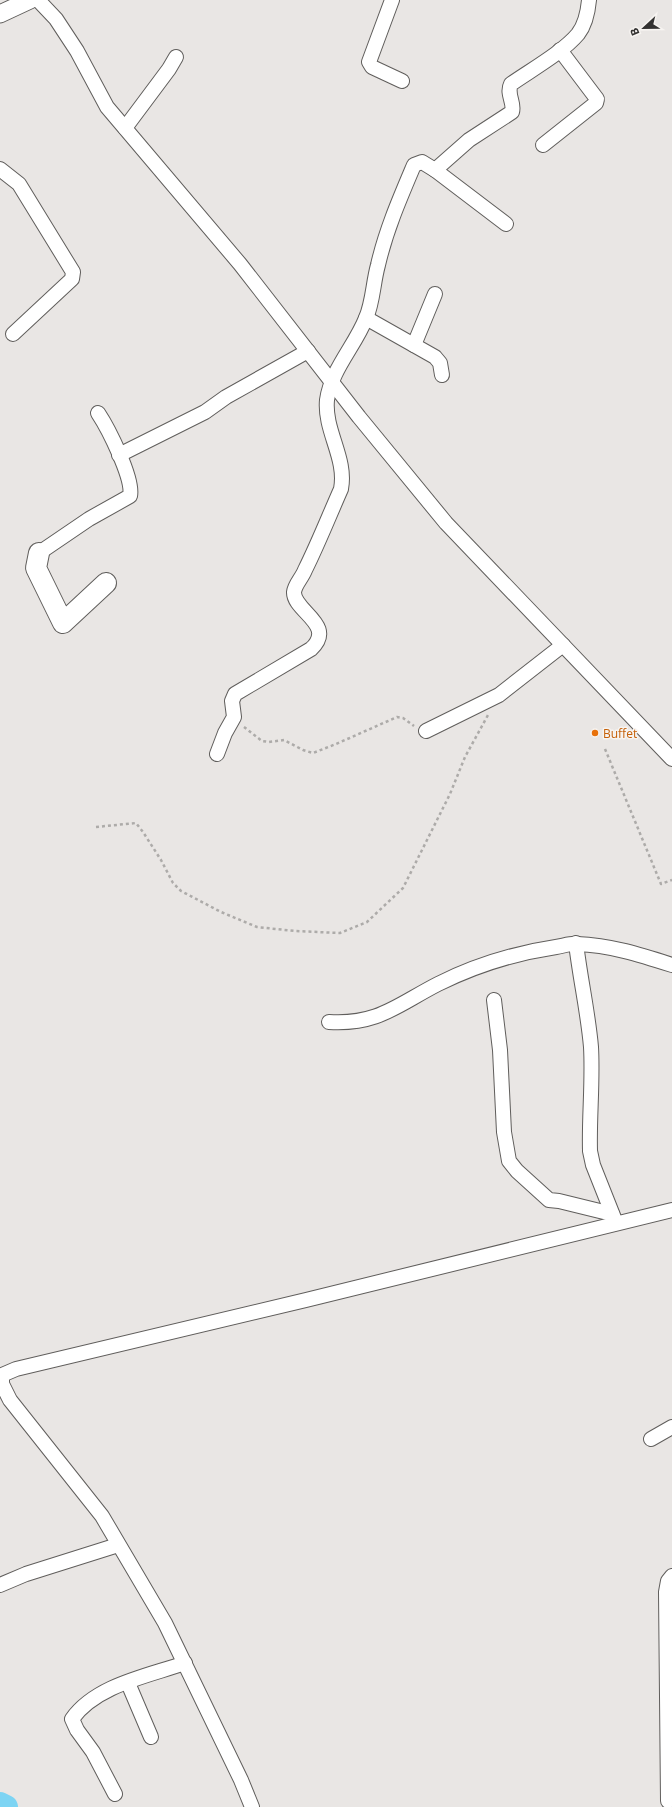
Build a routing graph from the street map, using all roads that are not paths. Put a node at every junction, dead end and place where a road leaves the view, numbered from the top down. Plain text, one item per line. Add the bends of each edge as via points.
1 (30, 0) edge
2 (38, 0) edge
3 (392, 0) edge
4 (590, 0) edge
5 (0, 14) edge
6 (560, 50) junction
7 (176, 56) dead end
8 (402, 81) dead end
9 (125, 128) junction
10 (543, 145) dead end
11 (0, 169) edge
12 (435, 170) junction
13 (506, 224) dead end
14 (435, 294) dead end
15 (366, 318) junction
16 (13, 334) dead end
17 (414, 345) junction
18 (308, 350) junction
19 (442, 375) dead end
20 (331, 382) junction
21 (98, 413) dead end
22 (119, 455) junction
23 (39, 553) joint
24 (106, 584) dead end
25 (563, 645) junction
26 (426, 731) road end
27 (217, 754) dead end
28 (672, 759) edge
29 (576, 944) junction
30 (672, 964) edge
31 (494, 1000) dead end
32 (329, 1022) dead end
33 (672, 1210) edge
34 (614, 1219) junction
35 (672, 1427) edge
36 (651, 1439) dead end
37 (118, 1545) junction
38 (672, 1576) edge
39 (0, 1585) edge
40 (185, 1663) junction
41 (128, 1683) junction
42 (151, 1737) dead end
43 (115, 1794) dead end
44 (669, 1803) edge
45 (252, 1807) edge

1 - 5 street
2 - 9 street via 56,19 77,51 107,107
3 - 8 street via 369,65
4 - 6 street via 584,24 578,34
6 - 10 street via 597,100
6 - 12 street via 511,84 509,93 512,112 469,140
7 - 9 street via 165,75
9 - 18 street via 240,264
11 - 16 street via 19,184 73,272 72,279
12 - 13 street
12 - 15 street via 422,162 414,165 385,237
14 - 17 street
15 - 17 street
15 - 20 street
17 - 19 street via 438,360
18 - 20 street
18 - 22 street via 226,397 206,412
20 - 25 street via 446,522
20 - 27 street via 326,410 340,459 343,480 294,594 315,622 319,630 319,639 311,649 235,694 232,701 234,717
21 - 22 street
22 - 23 street via 130,483 130,496
23 - 24 main road via 36,568 63,623
25 - 26 street via 499,695
25 - 28 street
29 - 30 street via 624,949
29 - 32 street via 541,949 481,966 438,984 375,1018 346,1023
29 - 34 street via 591,1048 590,1151
31 - 34 street via 500,1050 504,1132 509,1161 549,1200
33 - 34 street
34 - 37 street via 306,1300 16,1369 2,1375 2,1384 10,1400 102,1516
35 - 36 street
37 - 39 street via 26,1574
37 - 40 street via 165,1623
38 - 44 street via 666,1592
40 - 41 street
40 - 45 street
41 - 42 street
41 - 43 street via 95,1696 72,1719

